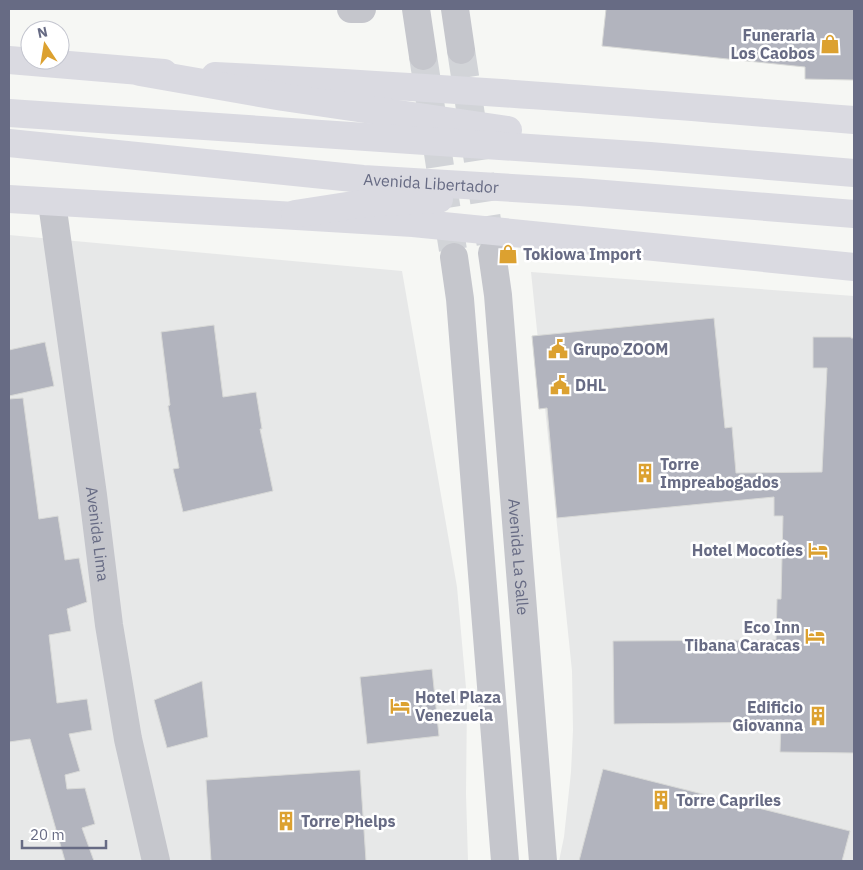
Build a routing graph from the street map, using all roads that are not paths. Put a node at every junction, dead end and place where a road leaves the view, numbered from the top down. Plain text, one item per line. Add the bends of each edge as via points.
1 (351, 9) edge
2 (362, 9) edge
3 (416, 9) edge
4 (455, 9) edge
5 (461, 50) tunnel mouth
6 (423, 56) tunnel mouth
7 (9, 60) edge
8 (140, 72) junction
9 (9, 113) edge
10 (854, 120) edge
11 (9, 143) edge
12 (650, 156) junction
13 (854, 173) edge
14 (580, 192) junction
15 (9, 199) edge
16 (52, 203) junction
17 (295, 214) junction
18 (854, 214) edge
19 (492, 253) tunnel mouth
20 (454, 257) tunnel mouth
21 (854, 267) edge
22 (156, 861) edge
23 (505, 861) edge
24 (543, 861) edge

1 - 2 street
3 - 6 street
4 - 5 street
7 - 8 main road
8 - 10 main road via 560,96
8 - 12 main road via 283,97 516,131
9 - 12 main road
11 - 14 main road, Avenida Libertador via 363,179
12 - 13 main road
14 - 17 main road via 366,203
14 - 18 main road, Avenida Libertador
15 - 16 main road
16 - 17 main road
16 - 22 street, Avenida Lima via 109,625 128,739
17 - 21 main road via 577,238
19 - 24 street, Avenida La Salle via 499,305
20 - 23 street via 461,309

